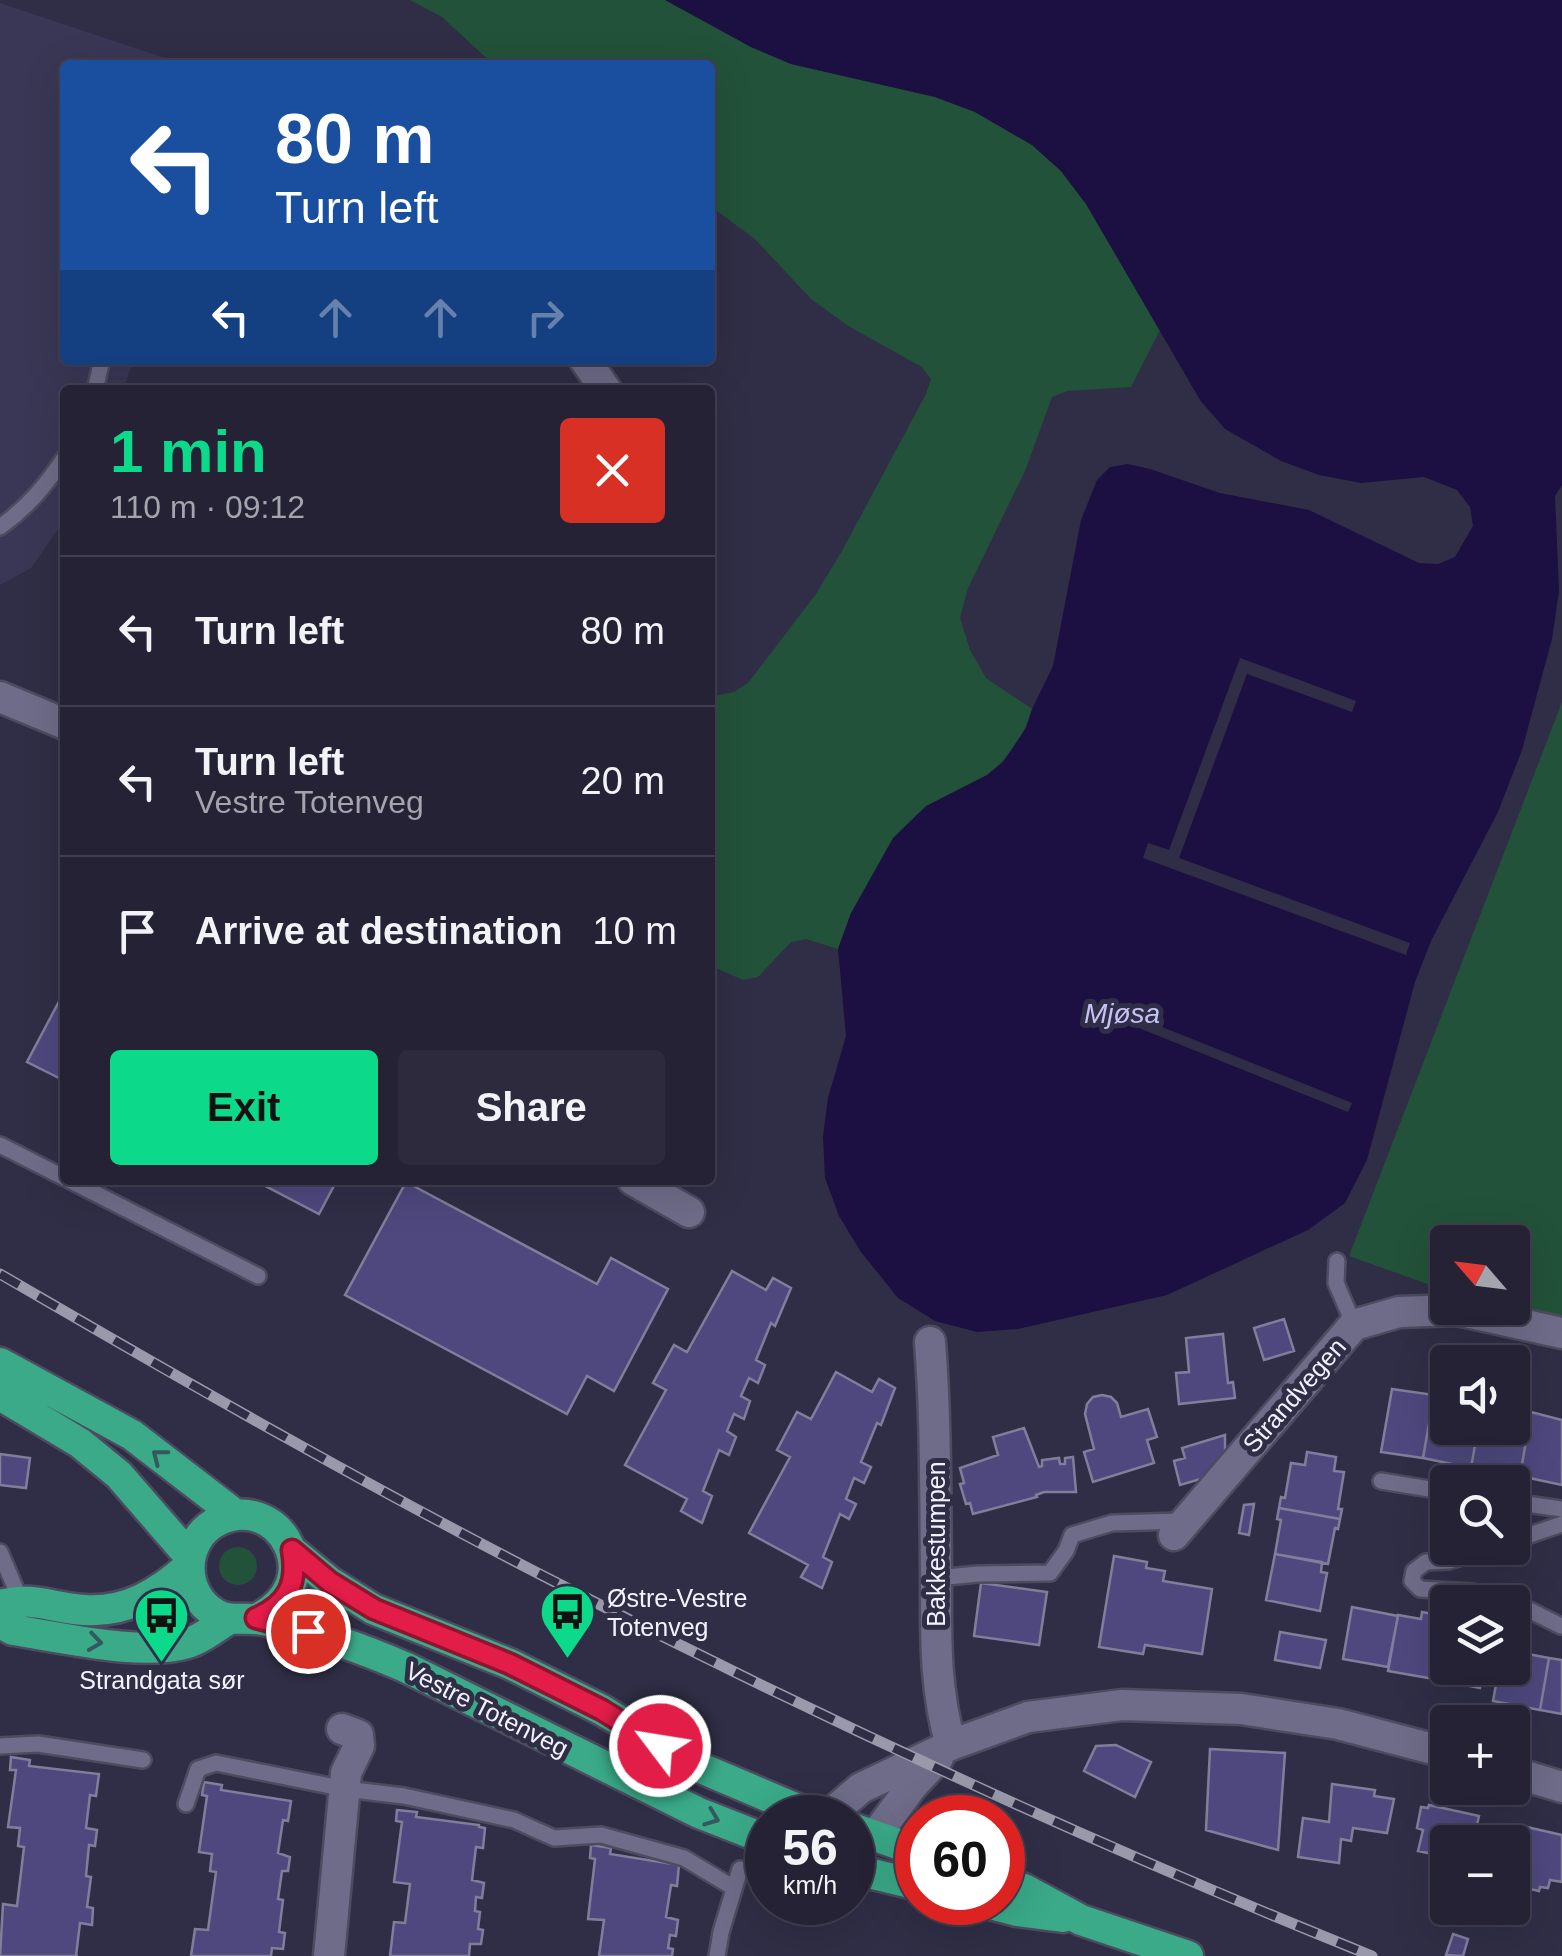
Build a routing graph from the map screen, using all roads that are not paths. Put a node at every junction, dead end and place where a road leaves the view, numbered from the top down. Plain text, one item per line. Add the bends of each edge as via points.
1 (60, 465) edge
2 (0, 527) edge
3 (0, 697) edge
4 (60, 722) edge
5 (0, 1145) edge
6 (60, 1175) edge
7 (79, 1185) edge
8 (642, 1185) edge
9 (689, 1212) dead end
10 (1337, 1262) dead end
11 (258, 1276) dead end
12 (1354, 1325) junction
13 (1562, 1332) edge
14 (930, 1342) dead end
15 (0, 1362) edge
16 (0, 1394) edge
17 (1381, 1481) dead end
18 (1430, 1489) edge
19 (1530, 1505) edge
20 (1562, 1510) edge
21 (236, 1515) junction
22 (1562, 1524) edge
23 (1180, 1528) joint
24 (1530, 1535) edge
25 (292, 1550) junction
26 (0, 1552) edge
27 (189, 1561) junction
28 (1430, 1562) edge
29 (936, 1578) junction
30 (7, 1609) edge
31 (243, 1619) junction
32 (1561, 1626) edge
33 (342, 1729) dead end
34 (0, 1746) edge
35 (951, 1746) junction
36 (1430, 1748) edge
37 (143, 1760) dead end
38 (1530, 1777) edge
39 (1562, 1787) edge
40 (346, 1789) junction
41 (764, 1795) edge
42 (852, 1795) edge
43 (186, 1804) dead end
44 (875, 1823) edge
45 (745, 1831) edge
46 (740, 1869) dead end
47 (734, 1888) junction
48 (1025, 1889) edge
49 (1025, 1912) edge
50 (1081, 1920) junction
51 (329, 1956) edge
52 (717, 1956) edge
53 (1188, 1956) edge

1 - 2 lane
3 - 4 street
5 - 6 lane
7 - 11 lane
8 - 9 street
10 - 12 lane via 1336,1283
12 - 13 street, Strandvegen via 1399,1312 1457,1310
12 - 23 street, Strandvegen
14 - 29 street, Bakkestumpen
21 -> 15 main road via 132,1435
16 - 27 main road via 119,1475
17 - 18 lane
19 - 20 lane
21 - 25 main road via 269,1522
21 - 27 main road via 206,1528
22 - 24 lane
23 - 29 lane via 1112,1523 1072,1535 1050,1573
25 - 31 main road via 295,1567 284,1599 272,1611
25 - 41 main road, Vestre Totenveg via 374,1609 556,1686 689,1763
26 - 30 lane
27 - 30 main road via 163,1590 132,1604
27 - 31 main road via 200,1600 213,1612
28 - 32 lane via 1414,1571 1420,1590 1504,1598
29 - 35 street, Bakkestumpen via 937,1675
30 -> 31 main road via 13,1630 124,1646 190,1643
31 -> 45 main road, Vestre Totenveg via 325,1636 405,1667
33 - 40 street via 358,1734 360,1746
34 - 37 lane via 38,1744
35 - 36 street via 1028,1717 1122,1705 1241,1709 1338,1724
35 - 42 street
35 - 44 street
38 - 39 street
40 - 43 lane via 216,1763 198,1769
40 - 47 lane via 514,1820 554,1838 602,1835 684,1858
40 - 51 street
46 - 47 lane
47 - 52 lane
48 - 50 main road
49 - 50 main road
50 - 53 main road

